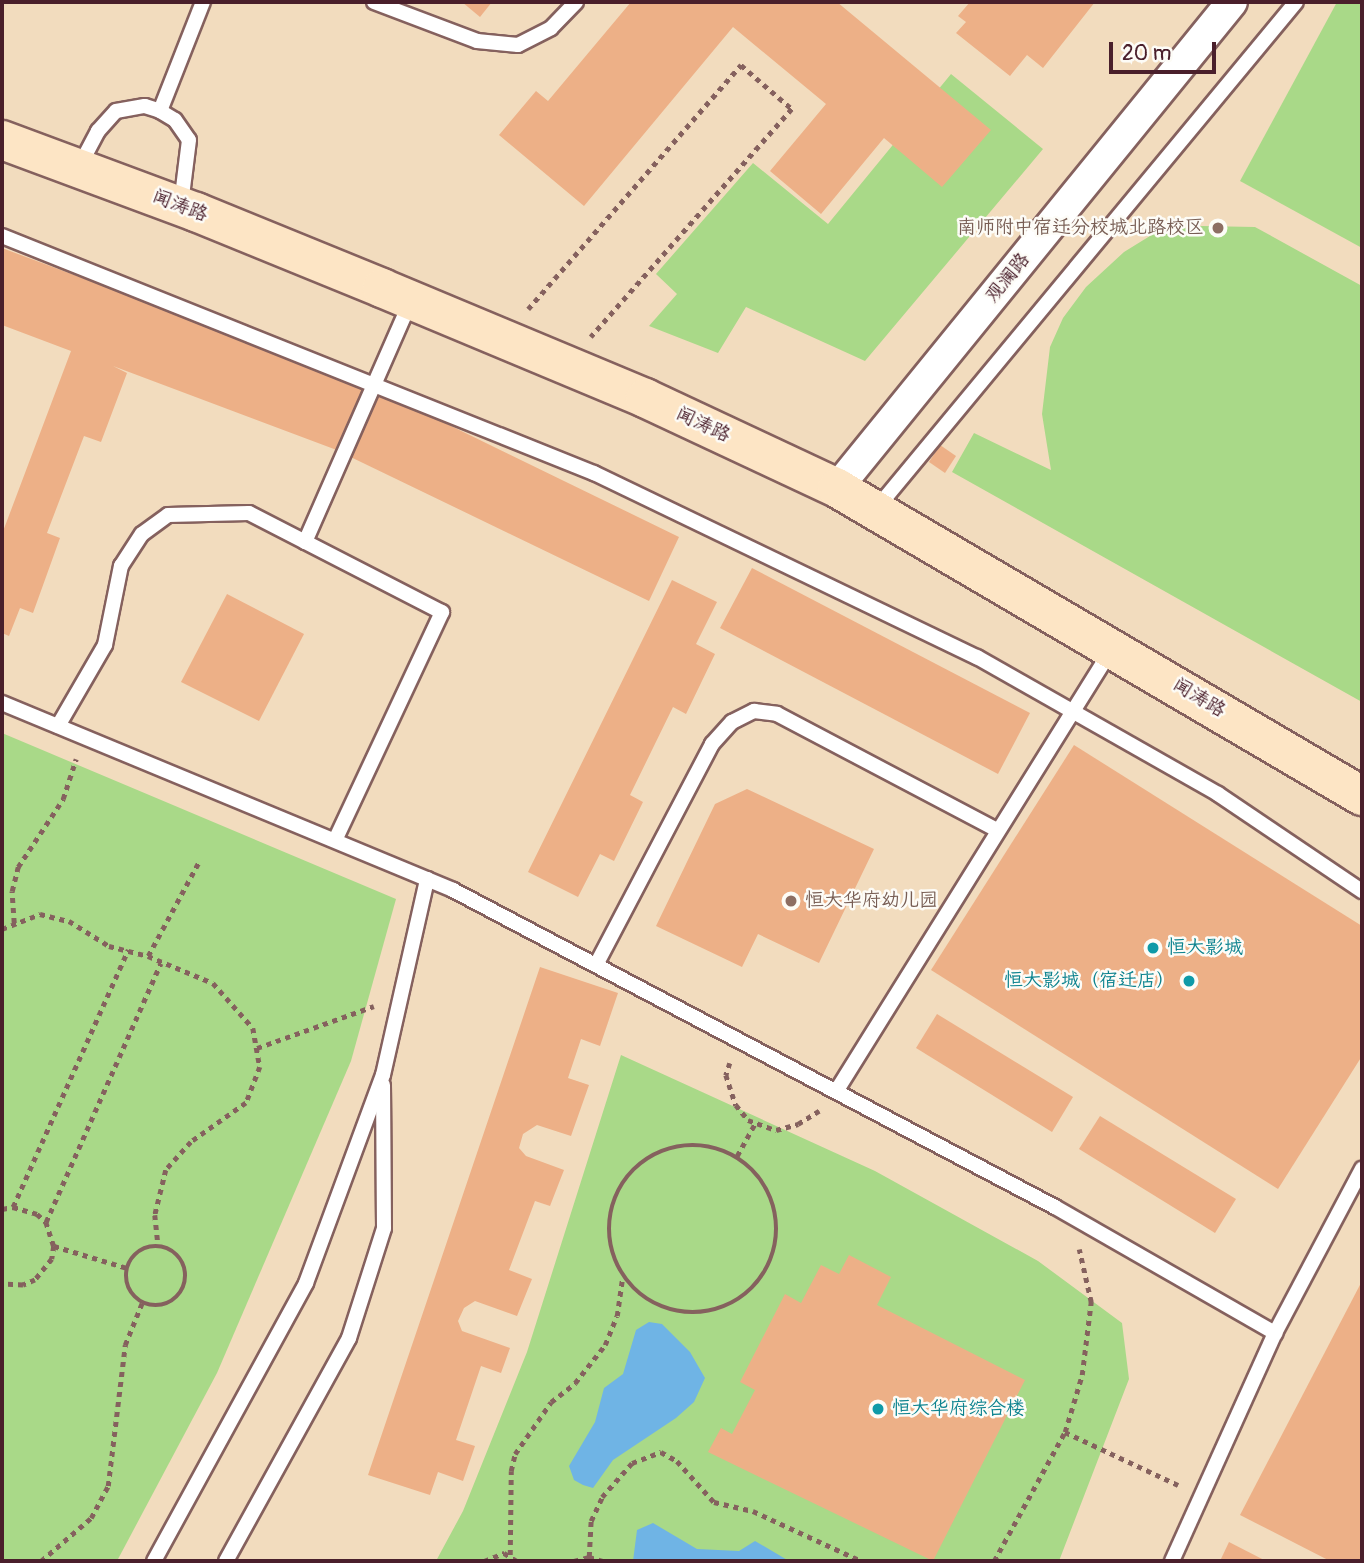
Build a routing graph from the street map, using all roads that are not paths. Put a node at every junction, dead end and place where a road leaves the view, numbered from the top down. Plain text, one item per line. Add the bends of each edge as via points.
1 (203, 2) edge
2 (374, 2) edge
3 (576, 2) edge
4 (1232, 2) edge
5 (1296, 2) edge
6 (160, 111) junction
7 (2, 140) edge
8 (78, 169) junction
9 (181, 206) junction
10 (2, 236) edge
11 (411, 300) junction
12 (373, 385) junction
13 (837, 488) junction
14 (876, 510) junction
15 (305, 542) junction
16 (1113, 646) junction
17 (2, 703) edge
18 (1071, 710) junction
19 (58, 726) junction
20 (1362, 796) edge
21 (997, 830) junction
22 (335, 840) junction
23 (427, 879) junction
24 (1362, 891) edge
25 (596, 965) junction
26 (383, 1075) junction
27 (837, 1090) junction
28 (1362, 1169) edge
29 (1275, 1333) junction
30 (154, 1561) edge
31 (226, 1561) edge
32 (1172, 1561) edge

1 - 6 lane
2 - 3 lane via 477,41 518,45 551,28
4 - 13 street, 观澜路
5 - 14 lane
6 - 8 lane via 145,106 116,111 98,131
6 - 9 lane via 175,120 189,140
7 - 8 street, 闻涛路
8 - 9 street, 闻涛路
9 - 11 street, 闻涛路
10 - 12 lane
11 - 12 lane
11 - 13 street, 闻涛路
12 - 15 lane
12 - 18 lane via 594,473 976,657
13 - 14 street, 闻涛路
14 - 16 street, 闻涛路
15 - 19 lane via 249,513 168,515 142,534 121,566 105,645
15 - 22 lane via 442,612
16 - 18 lane
16 - 20 street, 闻涛路
17 - 19 lane
18 - 21 lane
18 - 24 lane via 1218,794
19 - 22 lane
21 - 25 lane via 777,714 754,710 732,722 712,744
21 - 27 lane
22 - 23 lane
23 - 25 lane
23 - 26 lane
25 - 27 lane
26 - 30 lane via 306,1283
26 - 31 lane via 384,1228 353,1326
27 - 29 lane via 1062,1210
28 - 29 lane
29 - 32 lane

